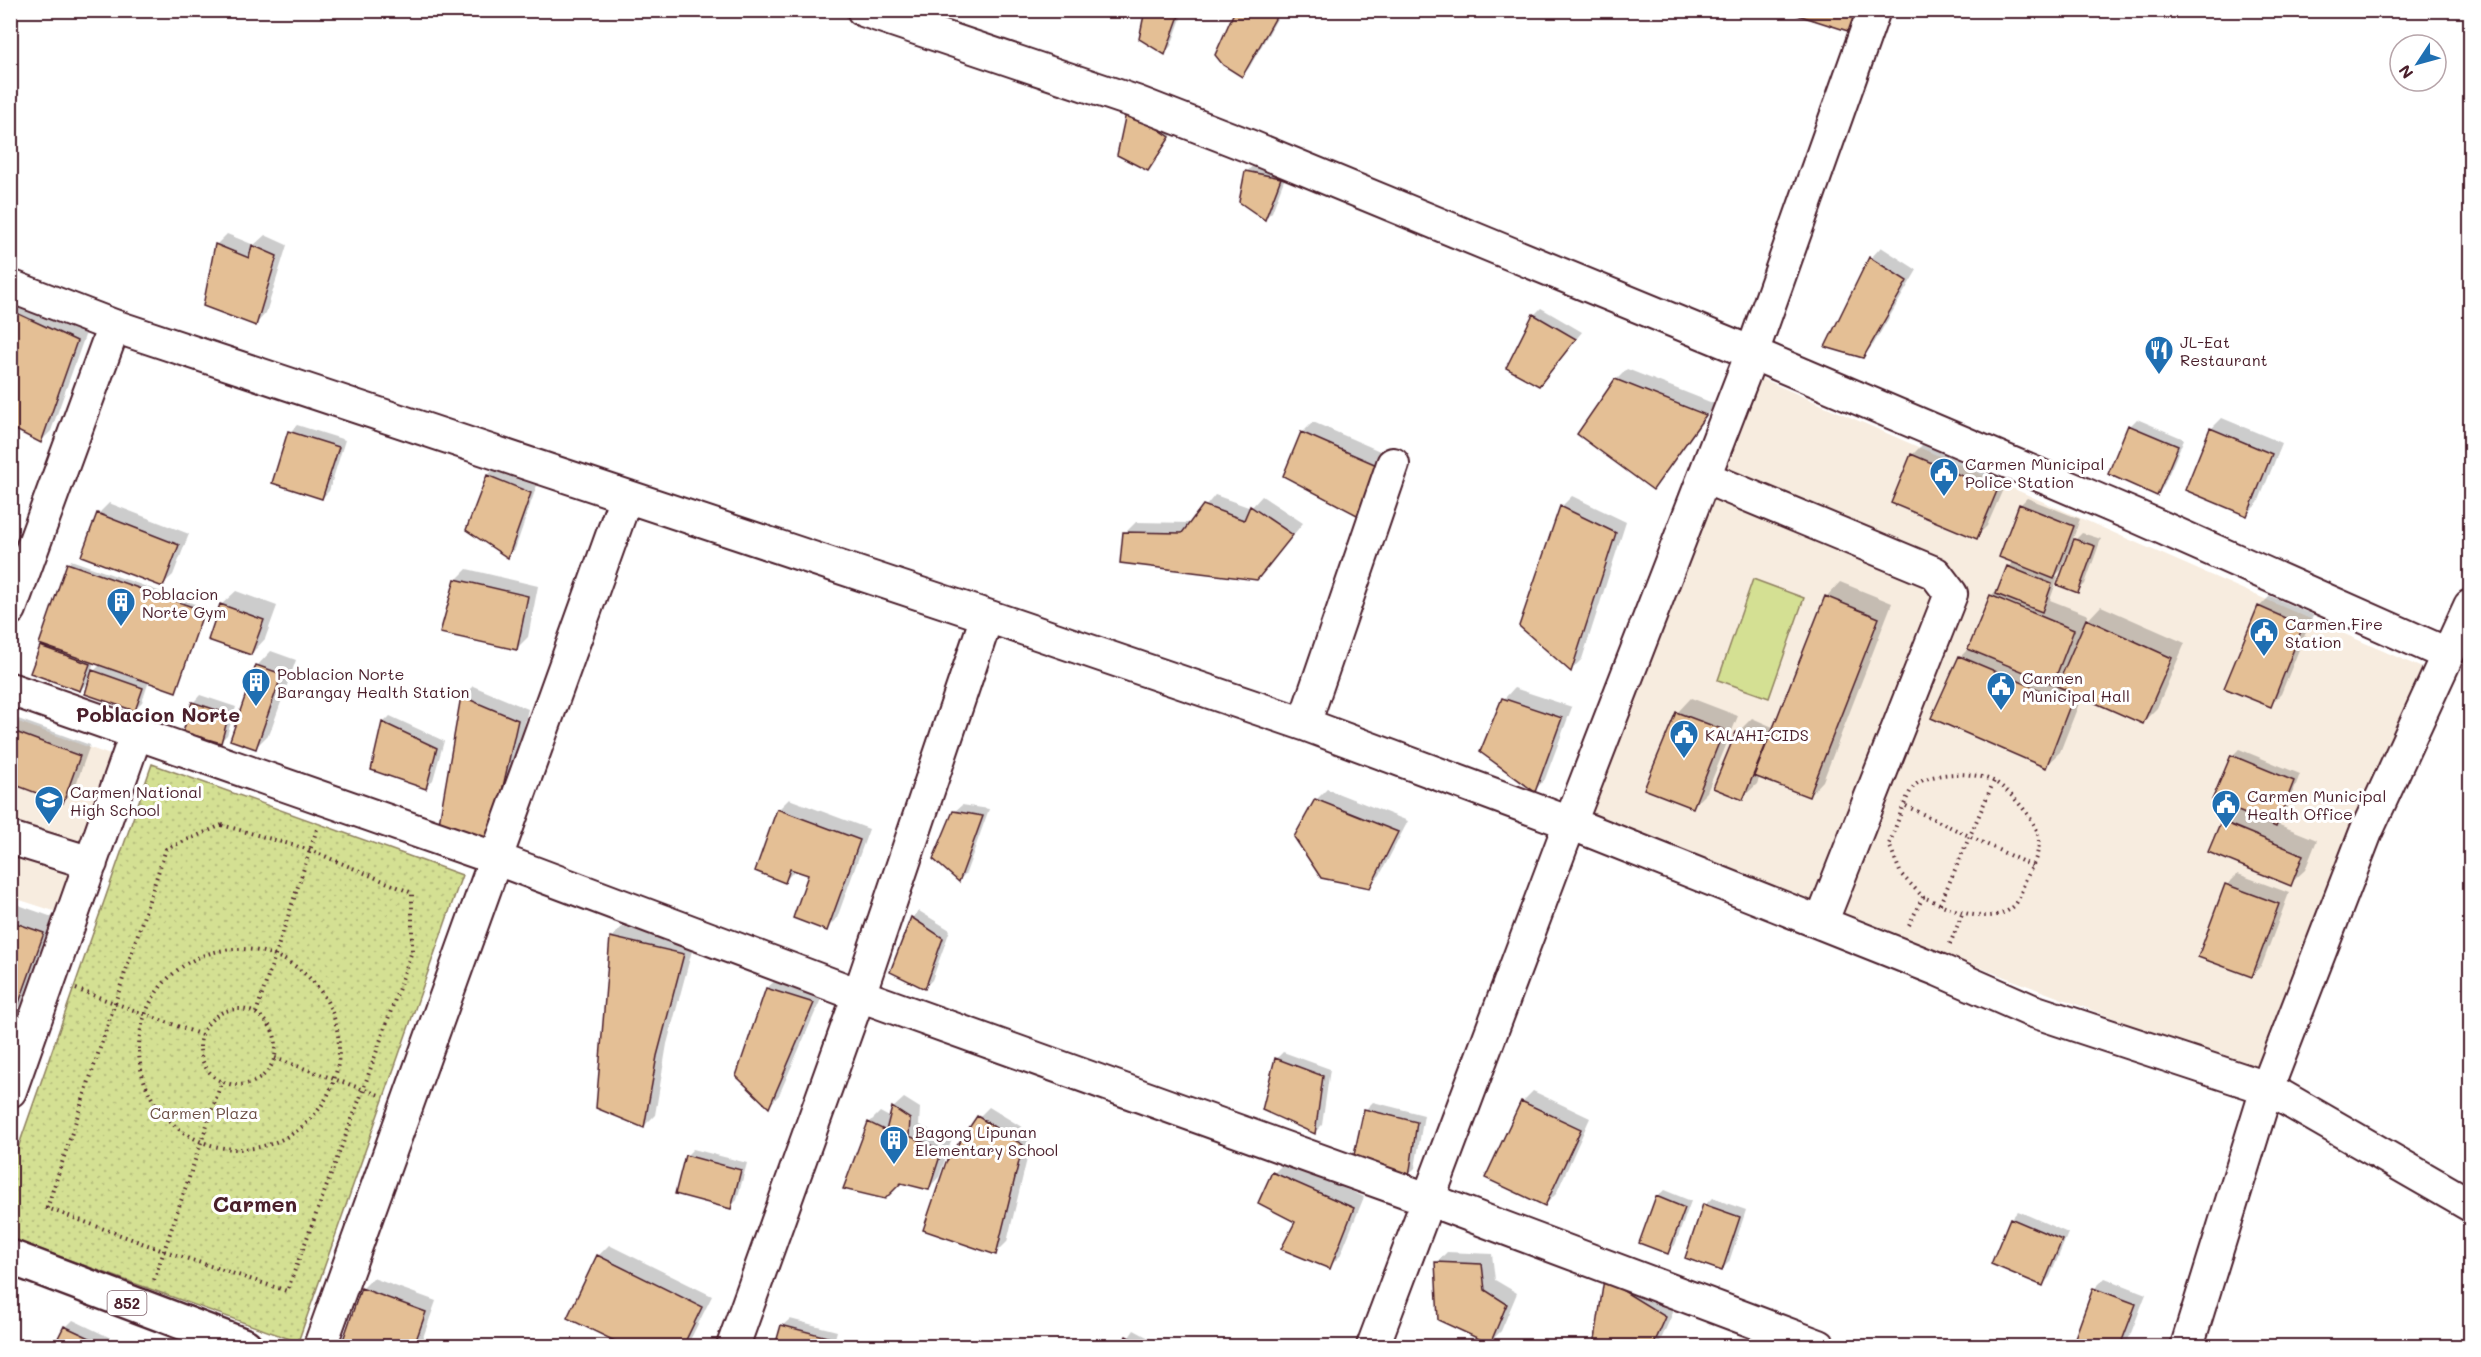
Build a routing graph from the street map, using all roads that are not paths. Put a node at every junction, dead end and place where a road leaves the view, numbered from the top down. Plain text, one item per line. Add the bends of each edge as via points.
1 (863, 10) edge
2 (1874, 10) edge
3 (10, 286) edge
4 (114, 326) junction
5 (1752, 353) junction
6 (1393, 464) dead end
7 (1704, 477) junction
8 (626, 497) junction
9 (2470, 606) edge
10 (10, 609) edge
11 (987, 616) junction
12 (2447, 654) junction
13 (10, 689) edge
14 (1304, 724) junction
15 (136, 734) junction
16 (1570, 823) junction
17 (10, 838) edge
18 (497, 859) junction
19 (92, 863) junction
20 (1821, 923) junction
21 (858, 995) junction
22 (2267, 1088) junction
23 (10, 1091) edge
24 (1430, 1200) junction
25 (2470, 1205) edge
26 (10, 1257) edge
27 (245, 1347) edge
28 (320, 1347) edge
29 (733, 1347) edge
30 (1373, 1347) edge
31 (1819, 1347) edge
32 (2187, 1347) edge

1 - 5 street via 1147,106
2 - 5 street
3 - 4 street
4 - 8 street
4 - 10 street
5 - 7 street
5 - 12 street via 2138,516
6 - 14 street
7 - 16 street
7 - 20 street via 1935,573 1952,594
8 - 11 street
8 - 18 street
9 - 12 street
11 - 14 street
11 - 21 street
12 - 22 street via 2366,832
13 - 15 street
14 - 16 street
15 - 18 street
15 - 19 street
16 - 20 street
16 - 24 street
17 - 19 street
18 - 21 street
18 - 28 street
19 - 23 street
20 - 22 street via 2030,1010
21 - 24 street
21 - 29 street
22 - 25 street
22 - 32 street
24 - 30 street
24 - 31 street
26 - 27 main road, 852

